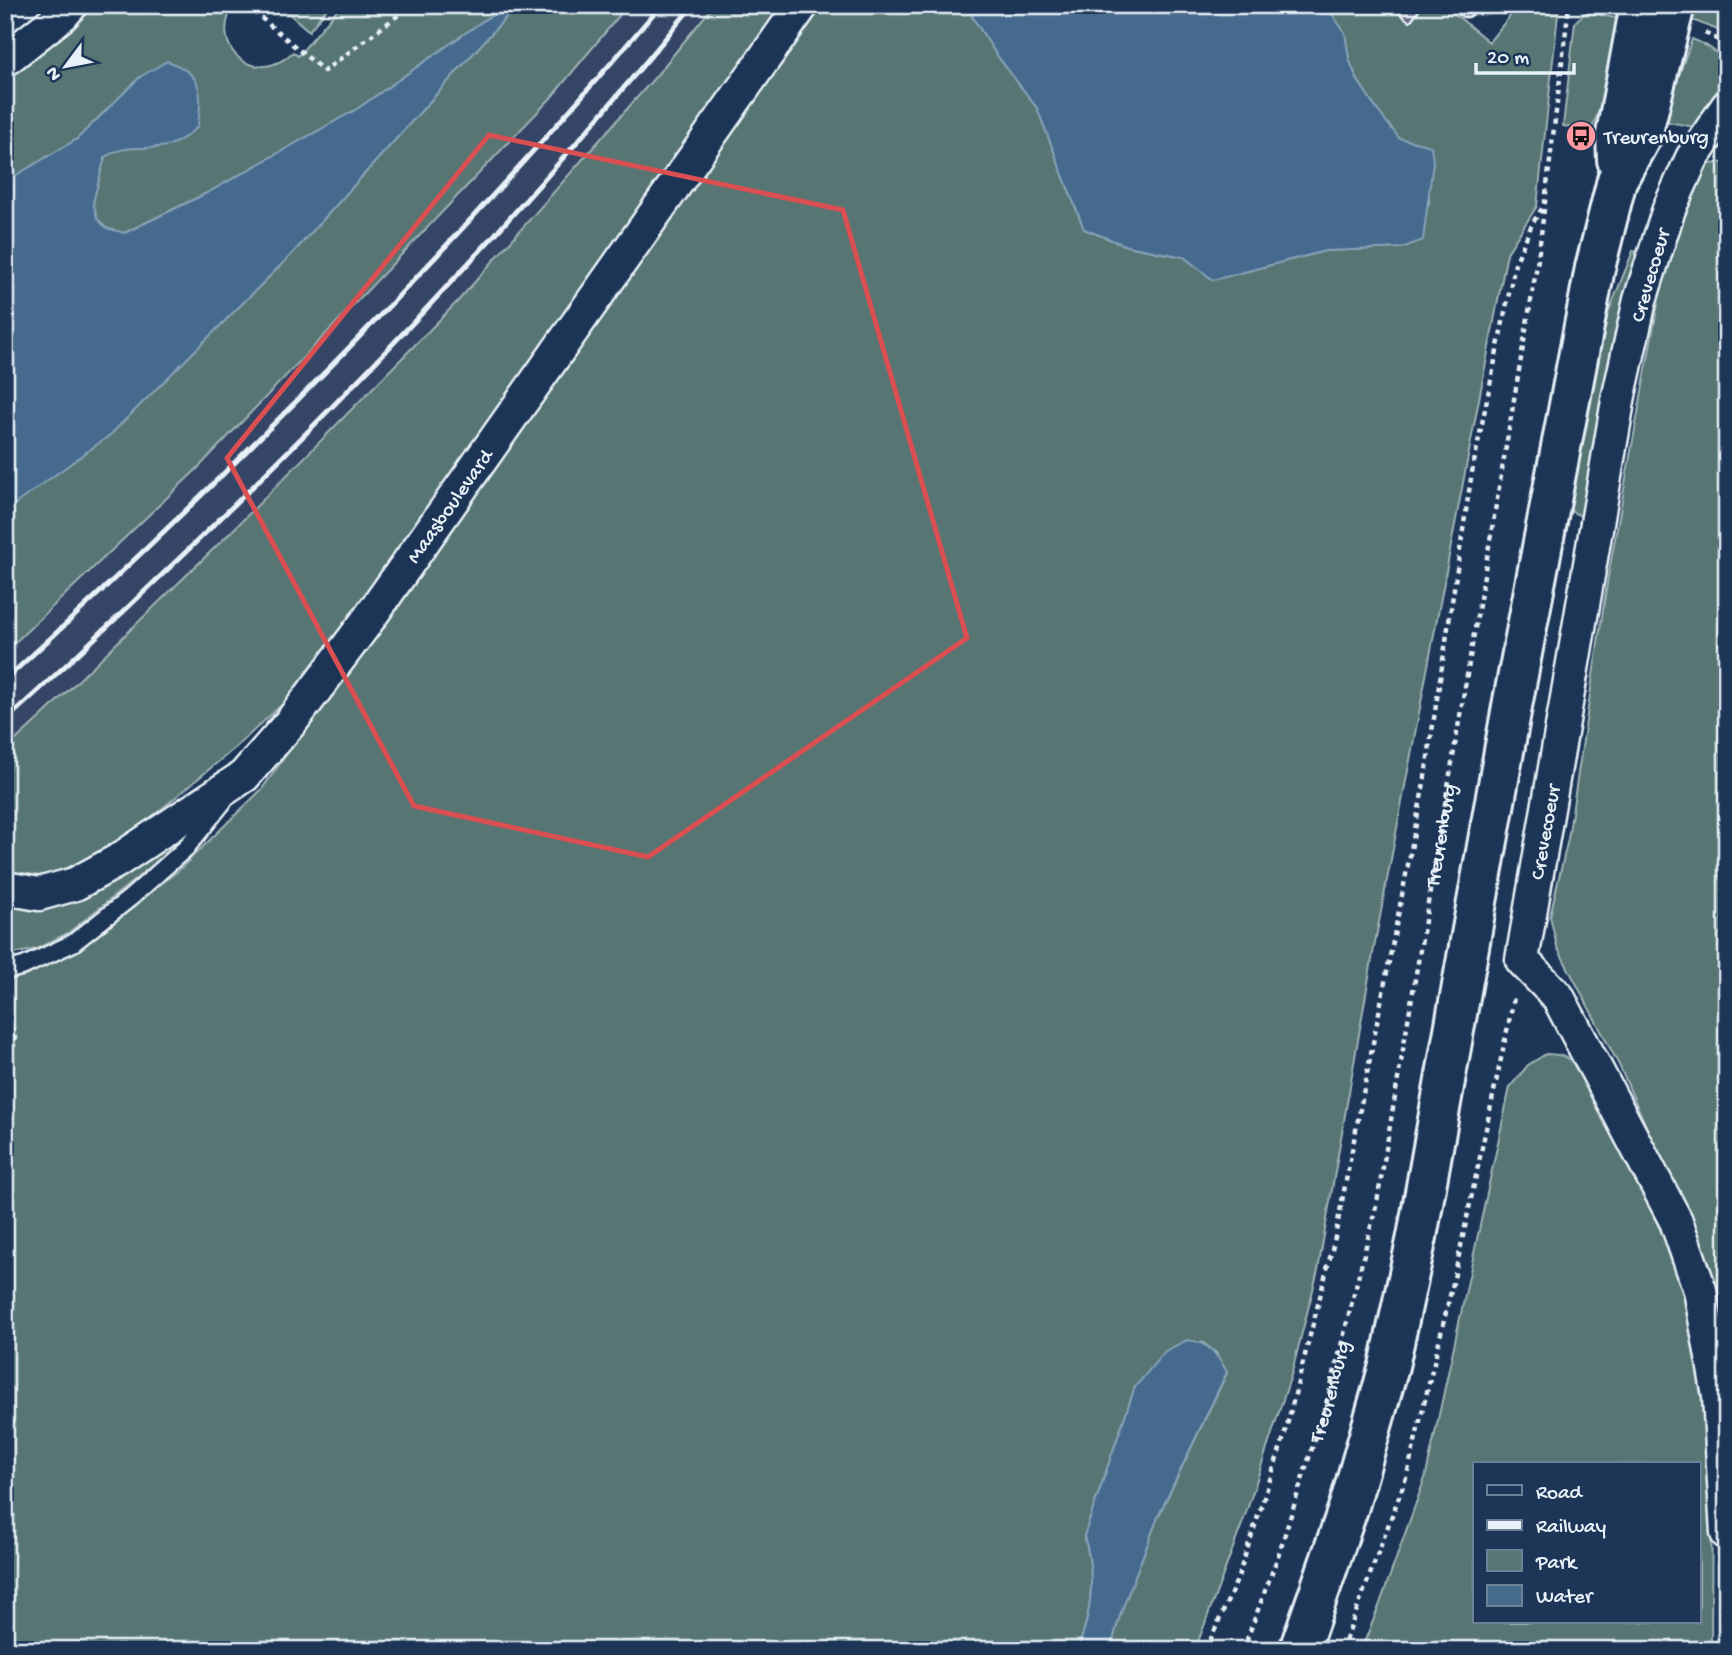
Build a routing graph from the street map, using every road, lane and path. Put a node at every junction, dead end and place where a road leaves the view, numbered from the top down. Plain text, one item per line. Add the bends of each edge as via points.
1 (71, 5) edge
2 (246, 5) edge
3 (412, 5) edge
4 (802, 5) edge
5 (1463, 5) edge
6 (1468, 5) edge
7 (1569, 5) edge
8 (1640, 5) edge
9 (1675, 5) edge
10 (5, 60) edge
11 (1726, 111) edge
12 (1618, 180) junction
13 (1544, 206) junction
14 (244, 776) junction
15 (5, 888) edge
16 (1522, 960) junction
17 (5, 971) edge
18 (5, 1007) edge
19 (5, 1047) edge
20 (1727, 1533) edge
21 (1206, 1650) edge
22 (1243, 1650) edge
23 (1299, 1650) edge
24 (1342, 1650) edge

1 - 10 street
2 - 3 path via 324,71
4 - 14 street, Maasboulevard via 365,624
5 - 6 lane
7 - 13 path, Treurenburg
8 - 12 main road via 1616,134
9 - 12 main road via 1642,135
11 - 16 street, Crevecoeur via 1692,158 1669,209 1640,300 1619,396
12 - 23 main road via 1592,281 1417,1237 1389,1366 1349,1506
13 - 21 path via 1531,224 1515,264 1475,460 1424,783 1334,1242 1284,1437 1237,1580
13 - 22 path, Treurenburg via 1377,1202 1328,1398
14 - 15 street, Maasboulevard via 75,884 39,894
14 - 17 lane via 186,848 130,898 73,943
16 - 20 street via 1558,997 1676,1221 1700,1290 1719,1396
16 - 24 path via 1407,1475
18 - 19 path via 17,1044

